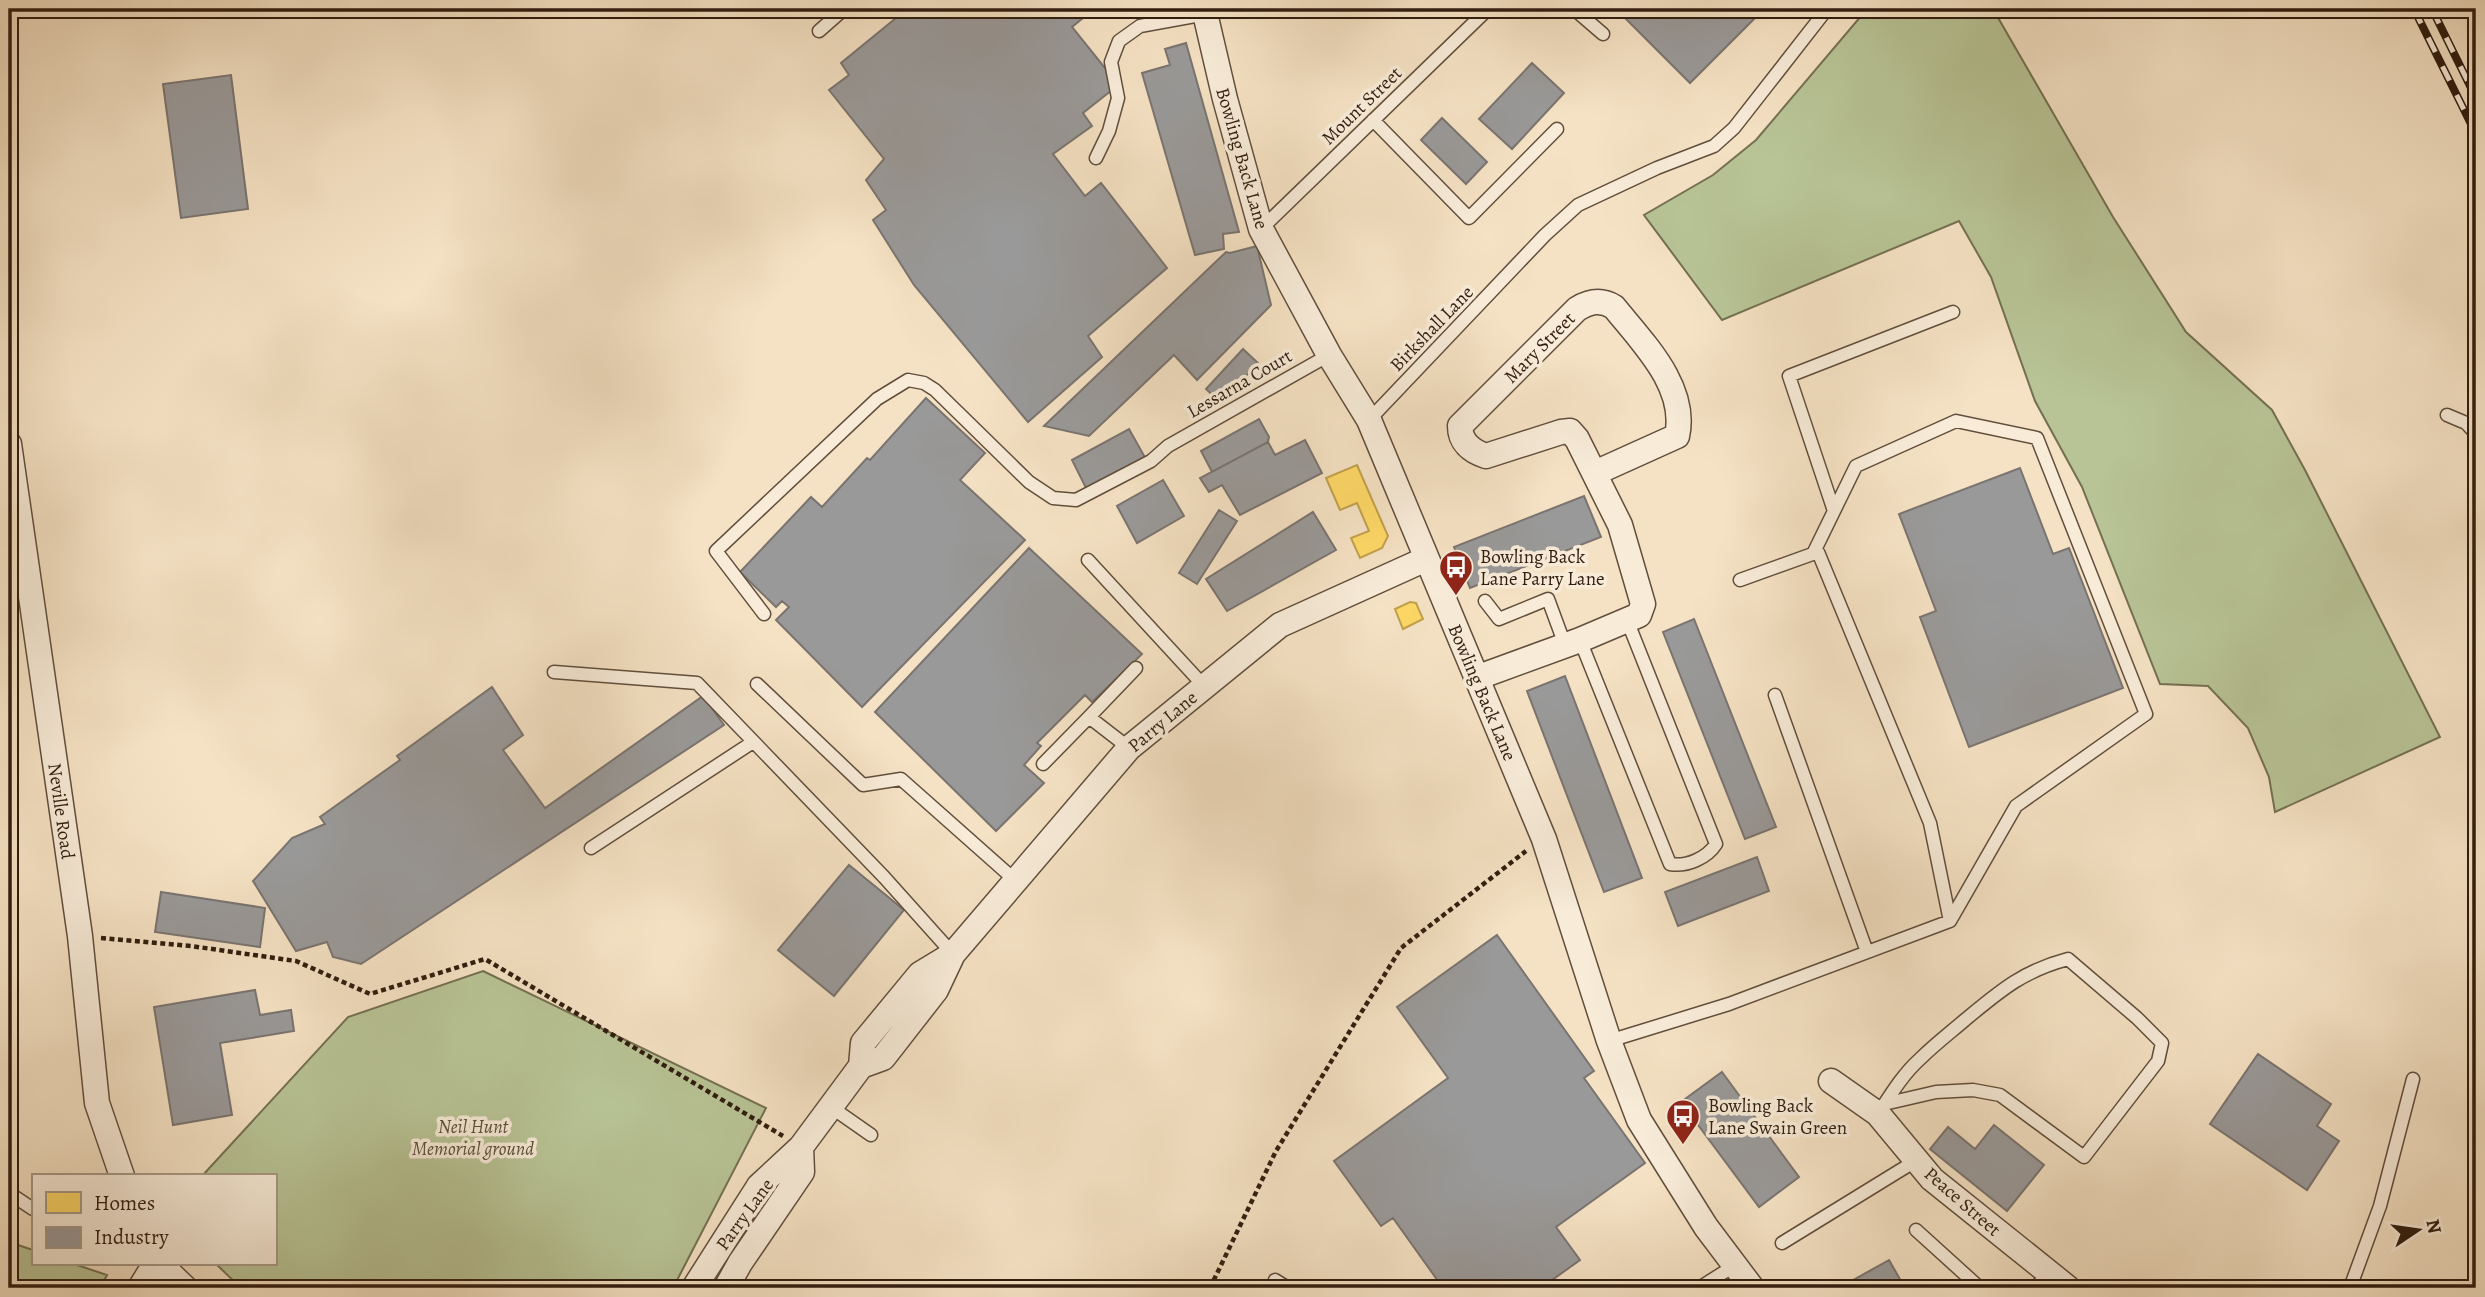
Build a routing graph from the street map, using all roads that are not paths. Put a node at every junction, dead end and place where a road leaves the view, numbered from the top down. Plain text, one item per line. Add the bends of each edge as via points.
1 (844, 9) edge
2 (1488, 9) edge
3 (1574, 9) edge
4 (1827, 9) edge
5 (1205, 12) edge
6 (819, 31) dead end
7 (1603, 34) dead end
8 (1373, 120) junction
9 (1557, 129) dead end
10 (1096, 158) dead end
11 (1261, 229) junction
12 (1953, 312) dead end
13 (1329, 355) junction
14 (2447, 415) dead end
15 (1369, 420) junction
16 (2476, 434) edge
17 (9, 444) edge
18 (1595, 473) junction
19 (13, 502) edge
20 (1834, 511) junction
21 (1813, 554) junction
22 (1426, 559) junction
23 (1088, 560) dead end
24 (1740, 580) dead end
25 (1485, 601) dead end
26 (764, 614) dead end
27 (1627, 620) junction
28 (1572, 642) junction
29 (1136, 668) dead end
30 (554, 672) dead end
31 (1476, 678) junction
32 (757, 684) dead end
33 (1204, 687) junction
34 (1775, 695) dead end
35 (1089, 717) junction
36 (753, 742) junction
37 (1129, 748) junction
38 (1043, 764) dead end
39 (591, 848) dead end
40 (1016, 881) junction
41 (1950, 921) junction
42 (1867, 952) junction
43 (953, 954) junction
44 (1609, 1041) junction
45 (2413, 1079) dead end
46 (1831, 1081) dead end
47 (831, 1107) junction
48 (1881, 1109) junction
49 (871, 1135) dead end
50 (801, 1147) junction
51 (1917, 1160) junction
52 (121, 1174) edge
53 (9, 1193) edge
54 (32, 1208) edge
55 (1916, 1230) dead end
56 (1782, 1243) dead end
57 (156, 1266) edge
58 (159, 1266) edge
59 (1734, 1266) junction
60 (1275, 1280) dead end
61 (2050, 1283) edge
62 (140, 1288) edge
63 (185, 1288) edge
64 (694, 1288) edge
65 (726, 1288) edge
66 (1288, 1288) edge
67 (1699, 1288) edge
68 (1752, 1288) edge
69 (1980, 1288) edge
70 (2350, 1288) edge

1 - 6 lane
2 - 8 lane, Mount Street
3 - 7 lane
4 - 15 lane, Birkshall Lane via 1734,128 1714,146 1578,205
5 - 10 lane via 1140,26 1119,41 1111,62 1118,98
5 - 11 street, Bowling Back Lane
8 - 9 lane via 1469,218
8 - 11 lane, Mount Street
11 - 13 street, Bowling Back Lane
12 - 20 lane via 1790,376
13 - 15 street, Bowling Back Lane
13 - 26 lane, Lessarna Court via 1076,500 1053,498 1029,482 934,390 908,380 877,399 716,551
14 - 16 lane via 2466,423
15 - 22 street, Bowling Back Lane
17 - 19 street, Neville Road
18 - 18 street, Mary Street via 1570,431 1486,456 1465,442 1460,426 1577,309 1605,301 1662,368 1680,409 1680,425 1677,436
18 - 27 street, Mary Street via 1620,526 1643,604 1639,615
19 - 52 street, Neville Road via 80,936 97,1103
20 - 21 lane
20 - 41 lane via 1856,466 1956,421 2037,438 2146,714 2016,806
21 - 24 lane
21 - 41 lane via 1818,552 1930,823
22 - 31 street, Bowling Back Lane
22 - 33 street, Parry Lane via 1280,625
23 - 33 lane
25 - 28 lane via 1499,619 1548,599
27 - 28 street
27 - 28 lane via 1716,844 1704,856 1679,866 1670,864
28 - 31 street
29 - 35 lane
30 - 36 lane via 697,683
31 - 44 street, Bowling Back Lane via 1544,839
32 - 40 lane via 863,785 901,779
33 - 37 street, Parry Lane
34 - 42 lane
35 - 37 lane
35 - 38 lane
36 - 39 lane
36 - 43 lane
37 - 40 street, Parry Lane
40 - 43 street, Parry Lane
41 - 42 lane
42 - 44 lane via 1729,1004
43 - 47 street, Parry Lane via 920,974 863,1043 861,1066
44 - 59 street, Bowling Back Lane via 1639,1120
45 - 70 lane via 2380,1206
46 - 48 street, Peace Street
47 - 49 lane
47 - 50 street, Parry Lane
48 - 48 lane via 1919,1058 2010,983 2068,959 2162,1044 2158,1061 2084,1157 2000,1095 1973,1090 1936,1092
48 - 51 street, Peace Street
50 - 64 street, Parry Lane via 759,1186
50 - 65 street, Parry Lane via 802,1172
51 - 56 lane
51 - 61 street, Peace Street via 1932,1179
53 - 54 lane
55 - 69 lane
57 - 62 street
58 - 63 street
59 - 67 lane
59 - 68 street, Bowling Back Lane
60 - 66 lane

